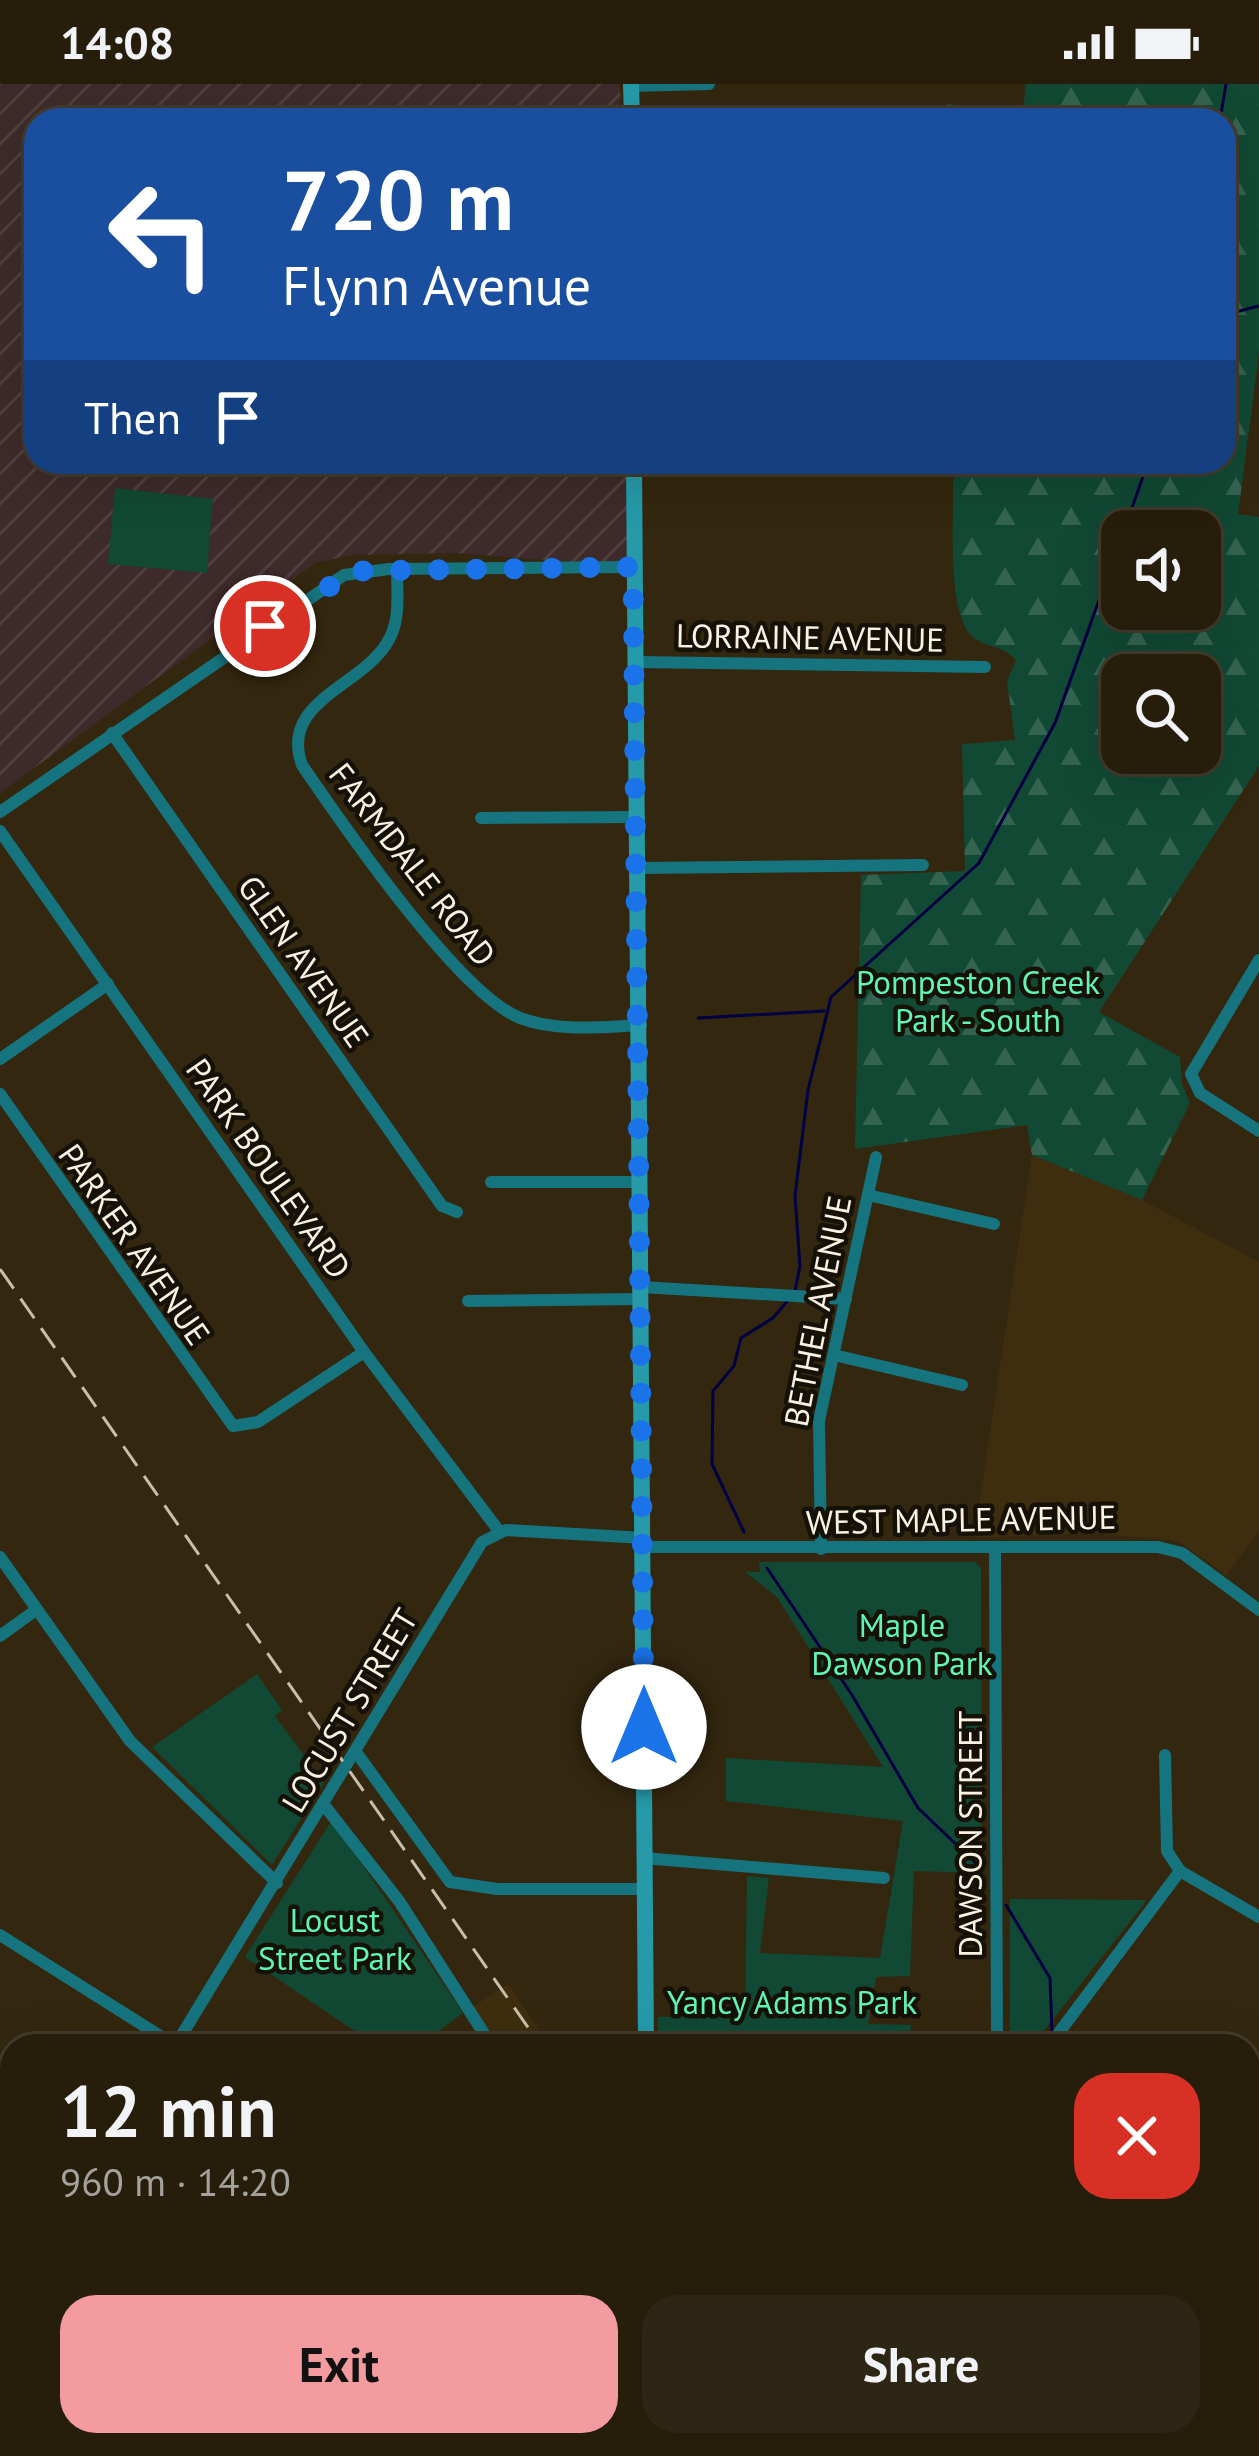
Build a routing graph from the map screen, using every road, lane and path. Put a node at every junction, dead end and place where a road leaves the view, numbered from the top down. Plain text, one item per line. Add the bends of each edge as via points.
1 (709, 84) edge
2 (632, 85) edge
3 (634, 474) edge
4 (633, 567) junction
5 (397, 569) junction
6 (635, 662) junction
7 (985, 667) dead end
8 (112, 733) junction
9 (0, 812) edge
10 (639, 817) junction
11 (481, 818) dead end
12 (0, 831) edge
13 (923, 865) dead end
14 (639, 868) junction
15 (1259, 960) edge
16 (108, 984) junction
17 (640, 1025) junction
18 (0, 1059) edge
19 (0, 1094) edge
20 (1259, 1131) edge
21 (876, 1157) dead end
22 (491, 1182) dead end
23 (641, 1182) junction
24 (868, 1195) junction
25 (457, 1212) dead end
26 (994, 1224) dead end
27 (641, 1293) junction
28 (846, 1299) junction
29 (468, 1300) dead end
30 (364, 1352) junction
31 (834, 1355) junction
32 (962, 1385) dead end
33 (499, 1532) junction
34 (644, 1542) junction
35 (820, 1549) junction
36 (995, 1550) junction
37 (0, 1558) edge
38 (1257, 1605) edge
39 (37, 1610) junction
40 (0, 1636) edge
41 (356, 1752) junction
42 (1166, 1755) dead end
43 (324, 1805) junction
44 (643, 1858) junction
45 (1180, 1871) junction
46 (884, 1878) dead end
47 (277, 1883) junction
48 (642, 1889) junction
49 (1259, 1917) edge
50 (0, 1936) edge
51 (156, 2034) edge
52 (183, 2034) edge
53 (484, 2034) edge
54 (646, 2034) edge
55 (997, 2034) edge
56 (1057, 2034) edge

1 - 2 street
3 - 4 main road
4 - 5 street
4 - 6 main road
5 - 8 street via 355,571 326,585
5 - 17 street, FARMDALE ROAD via 389,640 304,718 296,740 302,765 484,997 538,1023
6 - 7 street, LORRAINE AVENUE
6 - 10 main road
8 - 9 street
8 - 25 street, GLEN AVENUE via 442,1206
10 - 11 street
10 - 14 main road
12 - 16 street, PARK BOULEVARD
13 - 14 street
14 - 17 main road
15 - 20 street via 1191,1074 1200,1093
16 - 18 street
16 - 30 street, PARK BOULEVARD
17 - 23 main road
19 - 30 street, PARKER AVENUE via 227,1422 258,1422
21 - 24 street, BETHEL AVENUE
22 - 23 street
23 - 27 main road
24 - 26 street
24 - 28 street, BETHEL AVENUE
27 - 28 street
27 - 29 street
27 - 34 main road
28 - 31 street, BETHEL AVENUE
30 - 33 street, PARK BOULEVARD
31 - 32 street
31 - 35 street, BETHEL AVENUE via 818,1435
33 - 34 street
33 - 41 street, LOCUST STREET via 476,1550
34 - 35 street, WEST MAPLE AVENUE
34 - 44 main road
35 - 36 street, WEST MAPLE AVENUE
36 - 38 street, WEST MAPLE AVENUE via 1158,1546 1182,1553
36 - 55 street, DAWSON STREET
37 - 39 street
39 - 40 street
39 - 47 street via 130,1741
41 - 43 street, LOCUST STREET
41 - 48 street via 450,1882
42 - 45 street via 1167,1851
43 - 47 street, LOCUST STREET
43 - 53 street via 400,1901
44 - 46 street
44 - 48 main road
45 - 49 street
45 - 56 street
47 - 52 street, LOCUST STREET
48 - 54 main road
50 - 51 street

